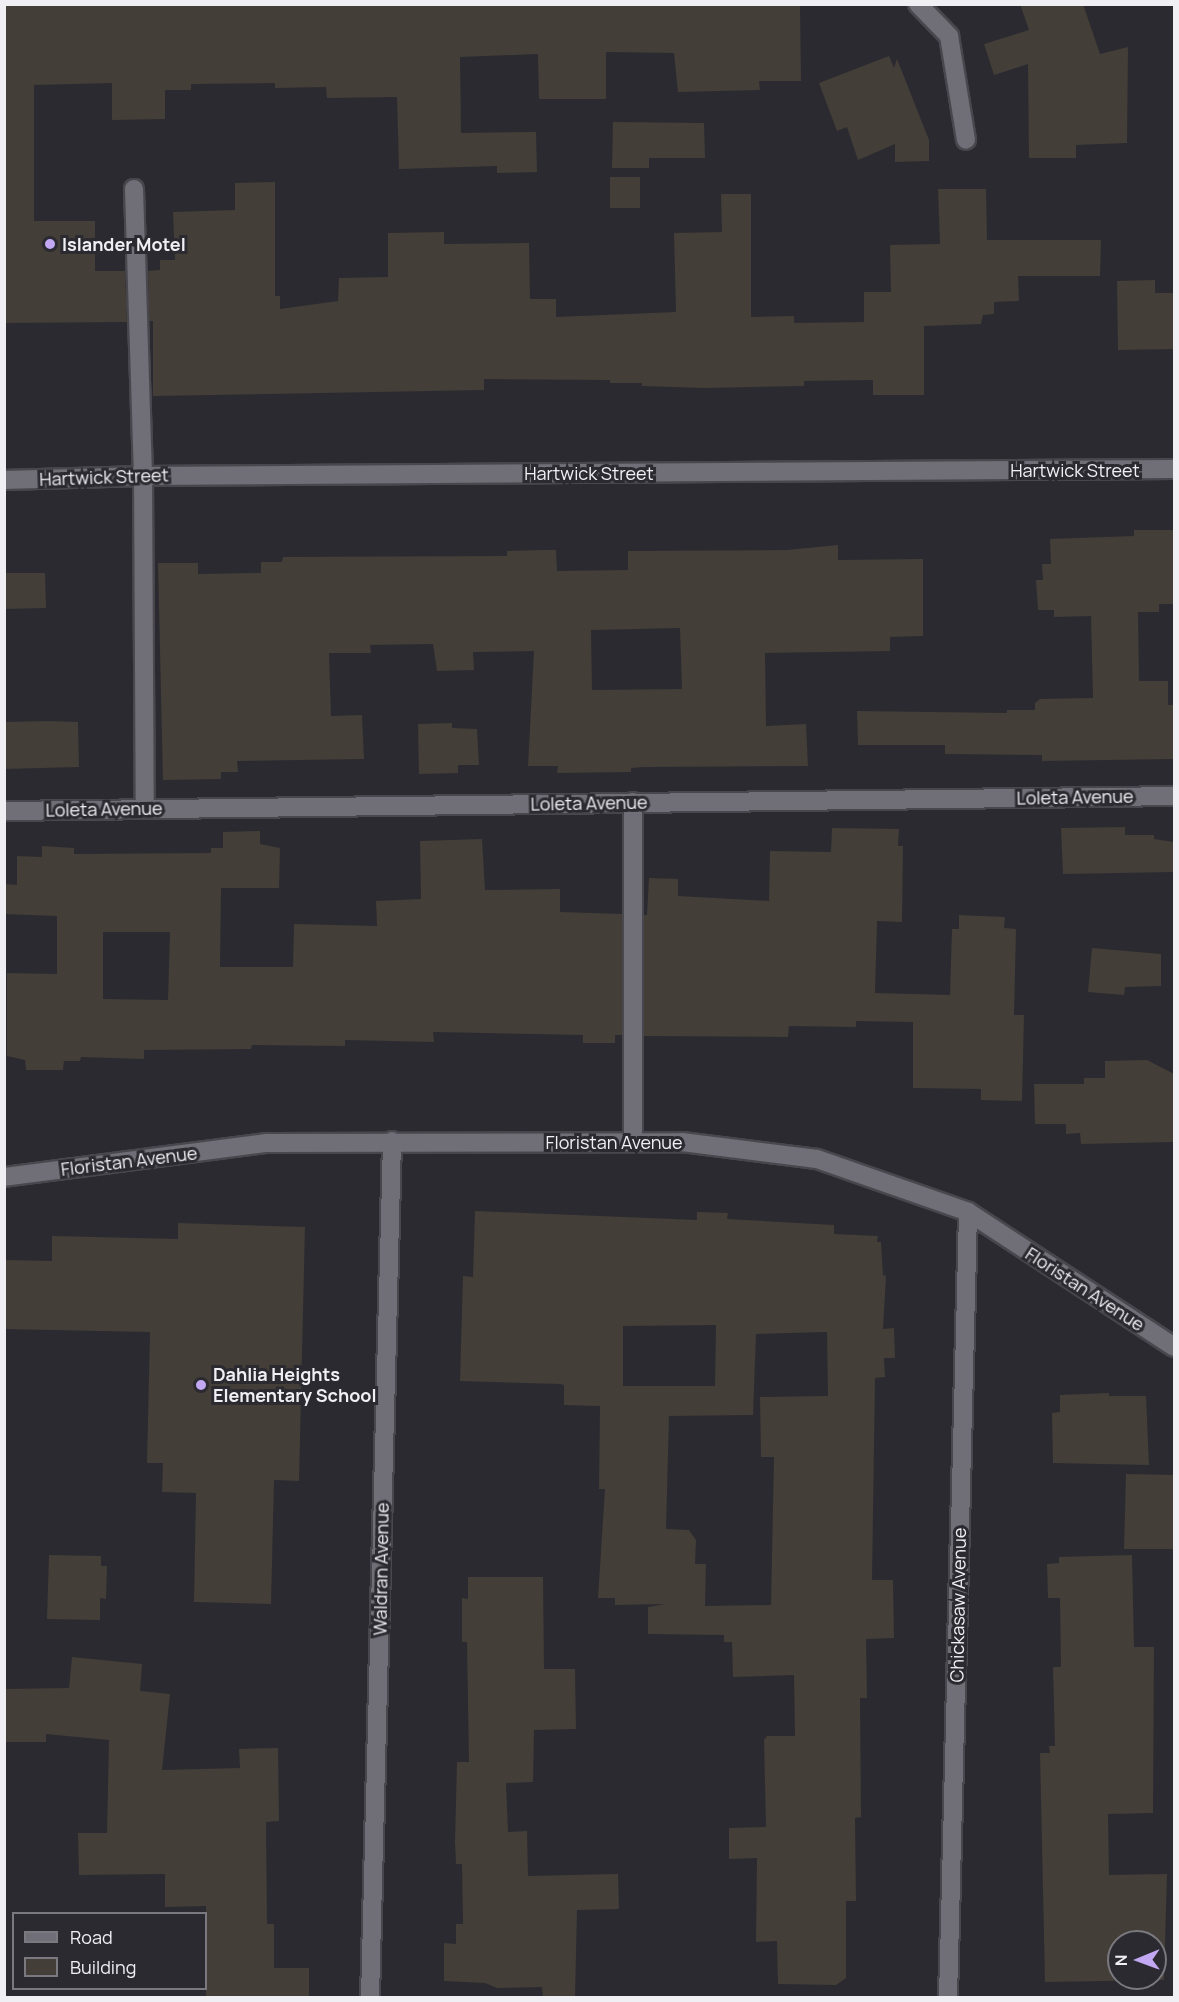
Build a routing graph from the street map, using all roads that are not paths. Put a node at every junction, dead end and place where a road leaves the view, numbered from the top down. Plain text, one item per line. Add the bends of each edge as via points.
1 (918, 4) edge
2 (966, 140) dead end
3 (135, 189) dead end
4 (1174, 469) edge
5 (143, 476) junction
6 (4, 480) edge
7 (1174, 796) edge
8 (633, 802) junction
9 (145, 809) junction
10 (4, 811) edge
11 (392, 1141) junction
12 (633, 1142) junction
13 (4, 1177) edge
14 (968, 1212) junction
15 (1174, 1347) edge
16 (370, 1998) edge
17 (948, 1998) edge

1 - 2 street via 948,36
3 - 5 street
4 - 5 street, Hartwick Street
5 - 6 street, Hartwick Street
5 - 9 street
7 - 8 street, Loleta Avenue
8 - 9 street, Loleta Avenue
8 - 12 street
9 - 10 street, Loleta Avenue
11 - 12 street, Floristan Avenue
11 - 13 street, Floristan Avenue via 266,1143
11 - 16 street, Waldran Avenue
12 - 14 street, Floristan Avenue via 682,1142 817,1159
14 - 15 street, Floristan Avenue
14 - 17 street, Chickasaw Avenue

